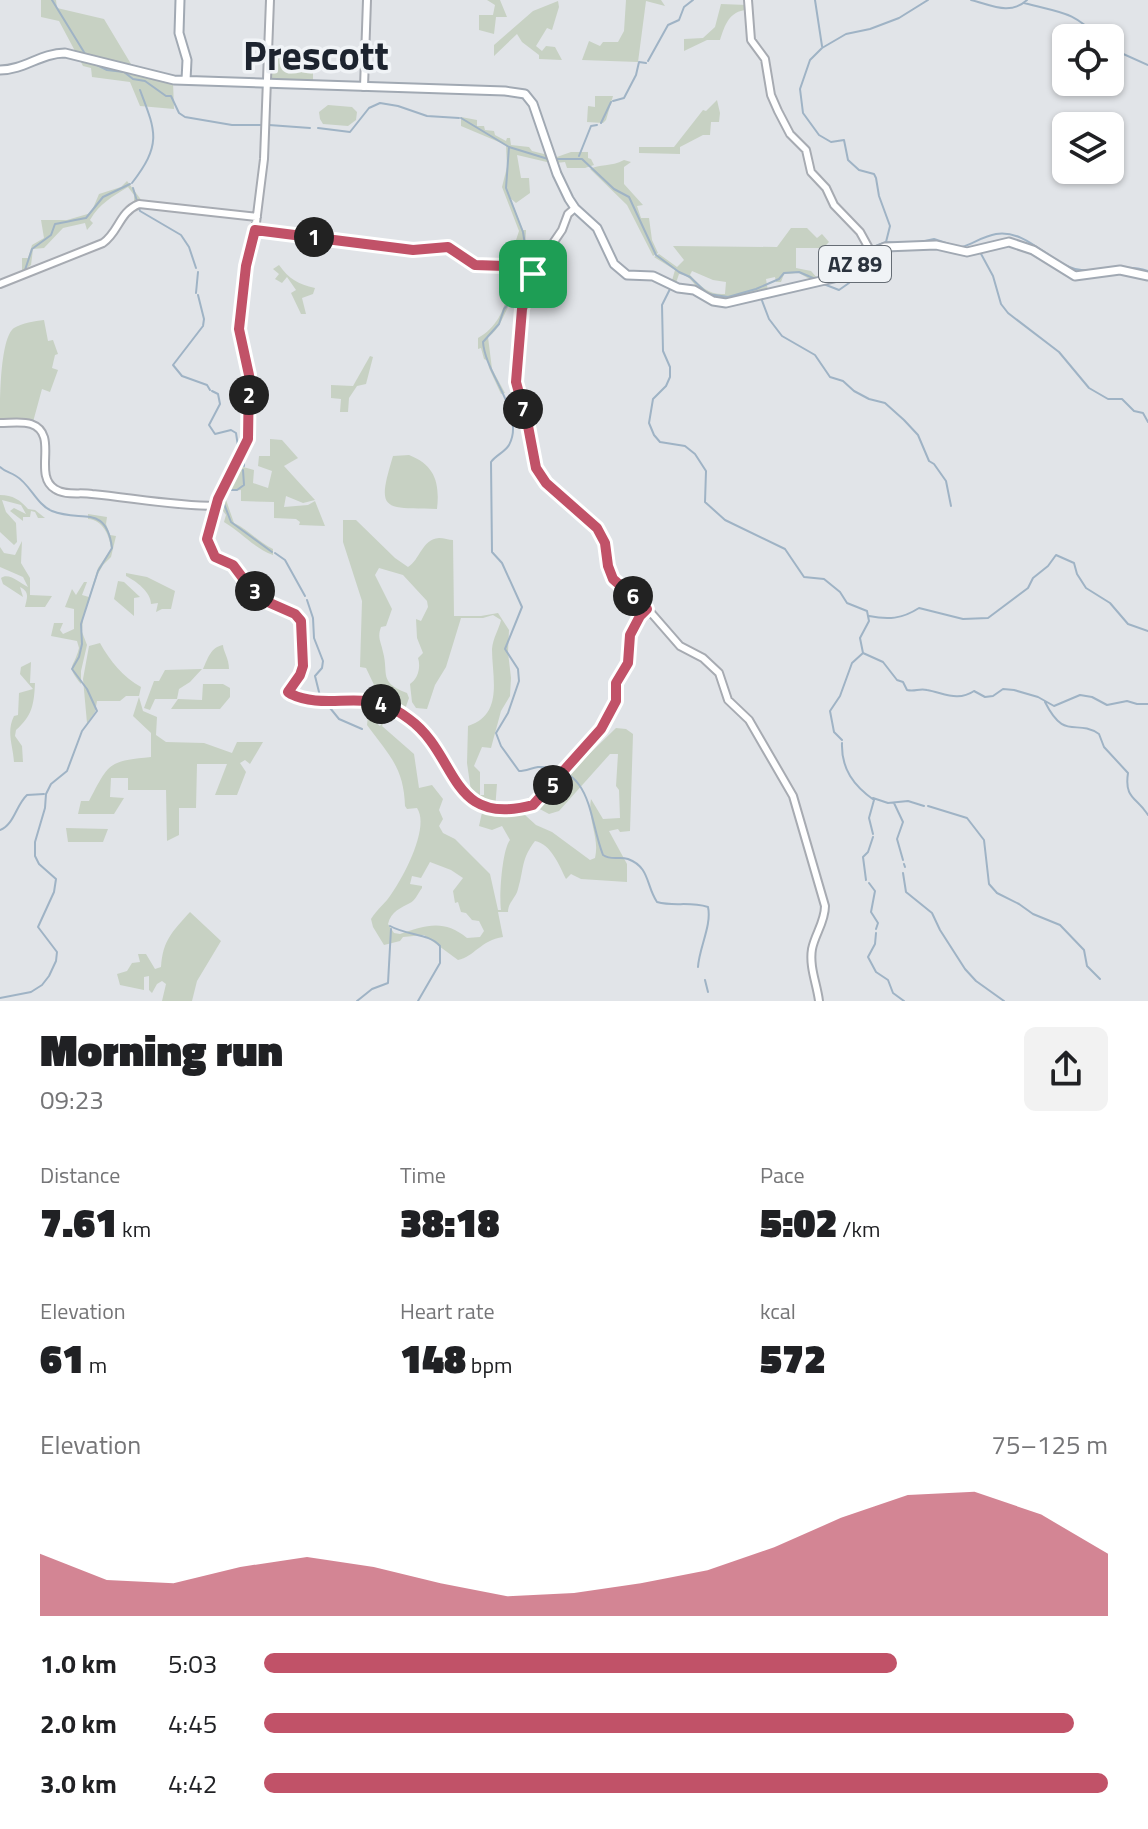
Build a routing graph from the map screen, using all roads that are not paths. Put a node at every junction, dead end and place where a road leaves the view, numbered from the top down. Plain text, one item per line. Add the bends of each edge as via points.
1 (180, 0) edge
2 (270, 0) edge
3 (367, 0) edge
4 (748, 0) edge
5 (0, 70) edge
6 (186, 80) junction
7 (267, 83) junction
8 (364, 87) junction
9 (575, 208) junction
10 (257, 217) junction
11 (255, 230) junction
12 (871, 252) junction
13 (533, 274) junction
14 (1148, 276) edge
15 (0, 284) edge
16 (0, 423) edge
17 (216, 506) junction
18 (647, 609) junction
19 (819, 1001) edge

1 - 6 main road
2 - 7 street
3 - 8 street
4 - 12 street via 751,40 765,59 778,111 806,150 811,172
5 - 6 main road via 51,54 75,55
6 - 7 main road, AZ 89
7 - 8 main road, AZ 89
7 - 10 street
8 - 9 main road, AZ 89 via 529,96
9 - 12 main road, AZ 89 via 597,228 620,271 659,278 720,303 834,278
9 - 13 street
10 - 11 street
10 - 15 street via 137,205 103,243
11 - 13 street via 413,250 448,247 475,265
11 - 17 street via 239,329 249,375 248,439
12 - 14 main road, AZ 89 via 936,245 967,252 1009,242 1075,276 1120,270
13 - 18 street via 522,309 516,382 536,468 597,528 613,579
16 - 17 street via 31,424 42,432 46,477 60,492
17 - 18 street via 207,535 215,557 233,565 248,585 295,614 302,624 303,666 288,692 300,698 375,702 391,708 423,732 460,790 482,806 533,805 598,733 616,701 630,635
18 - 19 street via 673,640 714,667 728,700 751,722 793,796 825,904 812,950

